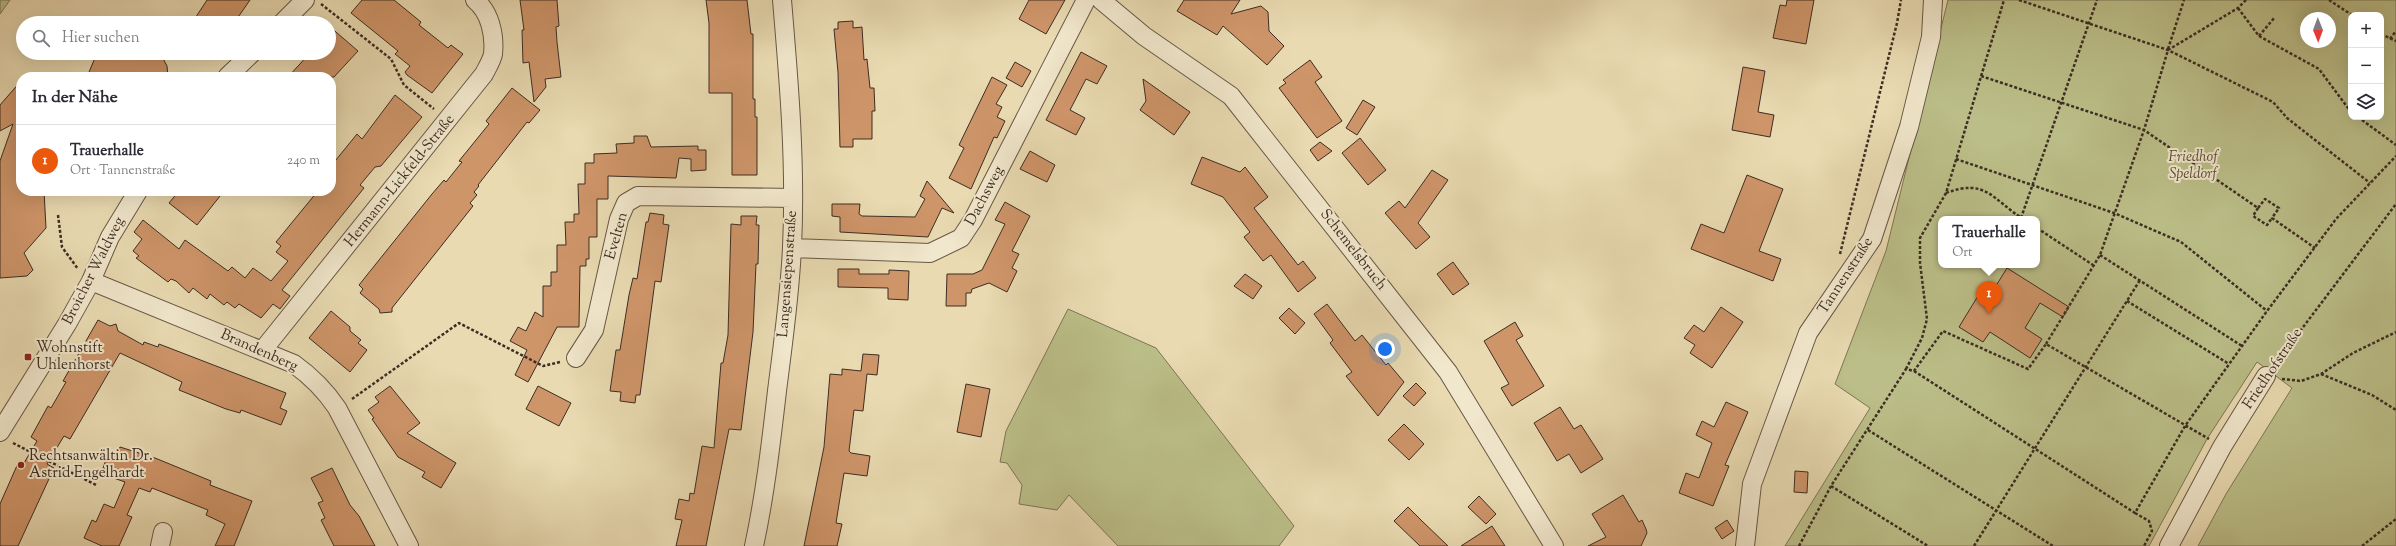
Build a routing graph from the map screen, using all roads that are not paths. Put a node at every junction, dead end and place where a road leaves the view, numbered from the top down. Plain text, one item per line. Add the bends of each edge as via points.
1 (305, 0) edge
2 (475, 0) edge
3 (782, 0) edge
4 (1086, 0) edge
5 (1101, 0) edge
6 (1933, 0) edge
7 (289, 16) edge
8 (245, 60) edge
9 (232, 72) edge
10 (135, 196) edge
11 (793, 198) junction
12 (792, 248) junction
13 (91, 281) junction
14 (262, 351) junction
15 (576, 358) road end
16 (2266, 376) road end
17 (5, 437) edge
18 (409, 546) edge
19 (754, 546) edge
20 (1554, 546) edge
21 (1745, 546) edge
22 (2169, 546) edge

1 - 7 street
2 - 14 street, Hermann-Lickfeld-Straße via 481,5 490,22 493,36 493,55 484,74
3 - 11 street, Langensiepenstraße
4 - 12 street, Dachsweg via 973,220 961,238 930,253
5 - 20 street, Schemelsbruch via 1144,36 1232,96 1448,372
6 - 21 street, Tannenstraße via 1931,37 1910,127 1872,239 1808,333 1752,484
8 - 9 street
10 - 13 street, Broicher Waldweg via 110,237
11 - 12 street, Langensiepenstraße
11 - 15 street, Evelten via 638,196 626,203 619,219 594,330
12 - 19 street, Langensiepenstraße via 784,339
13 - 14 street, Brandenberg
13 - 17 street, Broicher Waldweg
14 - 18 street, Brandenberg via 294,364 324,389 337,408
16 - 22 street, Friedhofstraße via 2222,447

